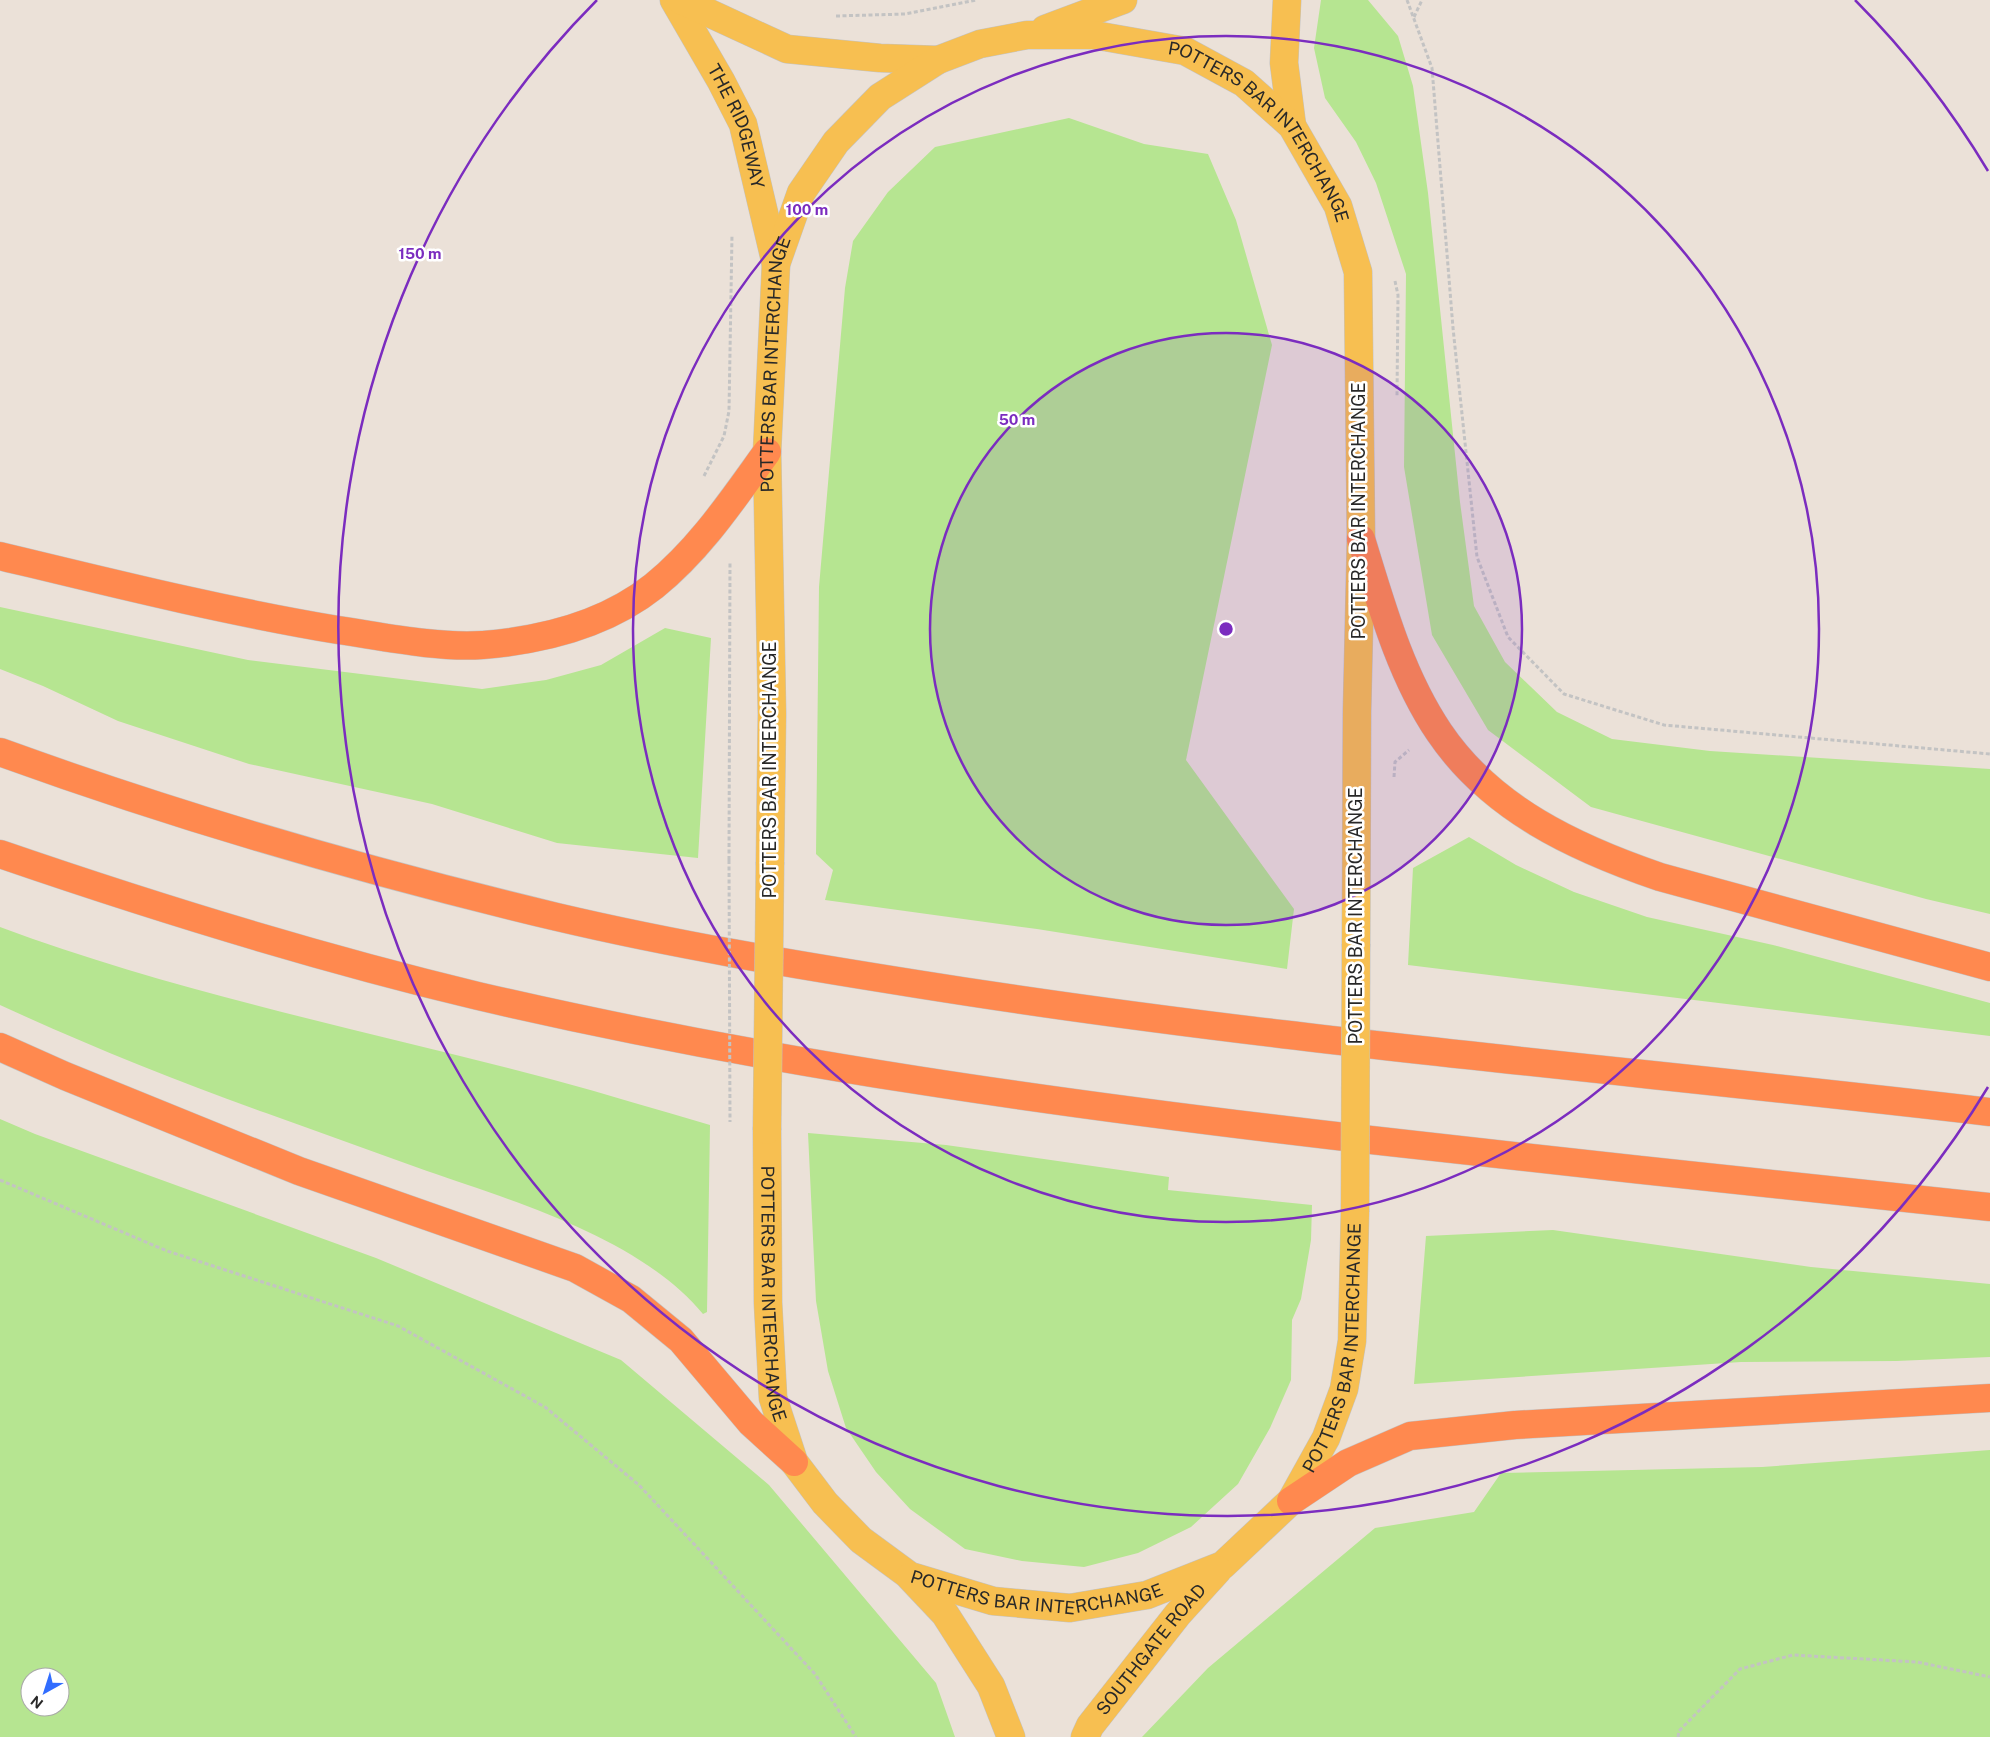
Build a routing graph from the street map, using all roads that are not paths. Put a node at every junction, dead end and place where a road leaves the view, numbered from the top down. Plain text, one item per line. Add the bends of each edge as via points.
1 (674, 0) edge
2 (681, 0) edge
3 (1123, 0) edge
4 (1287, 0) edge
5 (1027, 35) junction
6 (938, 60) junction
7 (1292, 126) junction
8 (776, 264) junction
9 (767, 452) junction
10 (1361, 539) junction
11 (0, 556) edge
12 (0, 752) edge
13 (0, 854) edge
14 (1990, 967) edge
15 (0, 1047) edge
16 (1990, 1112) edge
17 (1990, 1207) edge
18 (1990, 1398) edge
19 (794, 1462) junction
20 (1291, 1501) junction
21 (1223, 1565) junction
22 (910, 1576) junction
23 (1010, 1737) edge
24 (1085, 1737) edge

1 - 8 main road, THE RIDGEWAY via 743,124
2 - 6 main road via 787,49
3 - 5 main road
4 - 7 main road via 1284,63
5 - 6 main road, POTTERS BAR INTERCHANGE via 980,44
5 - 7 main road, POTTERS BAR INTERCHANGE via 1094,35 1185,51 1244,83
6 - 8 main road, POTTERS BAR INTERCHANGE via 880,96 836,142 801,193
7 - 10 main road, POTTERS BAR INTERCHANGE via 1338,206 1358,272
8 - 9 main road, POTTERS BAR INTERCHANGE
9 - 11 highway via 714,525 653,587 580,626 537,639 480,645 379,636 209,606
9 - 19 main road, POTTERS BAR INTERCHANGE, bridge via 772,714 768,1303 773,1398
10 - 14 highway via 1385,616 1415,688 1439,732 1491,789 1533,821 1610,860 1660,877
10 - 20 main road, POTTERS BAR INTERCHANGE, bridge via 1352,1340 1344,1389 1326,1438
12 - 16 highway via 183,814 338,860 558,917 843,972 1047,1005 1237,1029
13 - 17 highway via 217,925 362,967 482,997 678,1038 891,1076 1100,1108 1517,1157
15 - 19 highway via 299,1172 575,1268 631,1299 681,1340 751,1423
18 - 20 highway via 1515,1425 1410,1436 1348,1463
19 - 22 main road, POTTERS BAR INTERCHANGE via 825,1503 861,1540
20 - 21 main road, POTTERS BAR INTERCHANGE
21 - 22 main road, POTTERS BAR INTERCHANGE via 1147,1595 1070,1608 993,1601
21 - 24 main road, SOUTHGATE ROAD via 1139,1662
22 - 23 main road via 945,1614 991,1686

